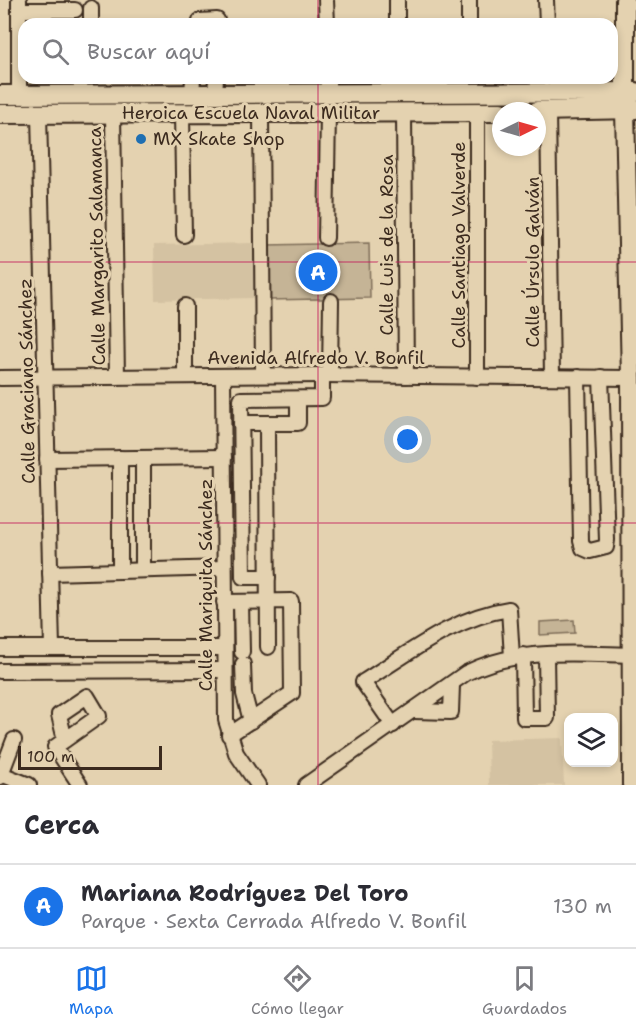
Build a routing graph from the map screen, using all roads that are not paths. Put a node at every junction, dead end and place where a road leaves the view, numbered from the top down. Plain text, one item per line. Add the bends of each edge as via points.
1 (326, 0) edge
2 (397, 0) edge
3 (469, 0) edge
4 (546, 0) edge
5 (626, 0) edge
6 (19, 5) edge
7 (91, 8) dead end
8 (75, 10) dead end
9 (91, 18) edge
10 (327, 18) edge
11 (397, 18) edge
12 (469, 18) edge
13 (547, 18) edge
14 (20, 84) edge
15 (549, 85) edge
16 (192, 86) edge
17 (215, 86) edge
18 (328, 86) edge
19 (399, 86) edge
20 (470, 86) edge
21 (630, 92) edge
22 (0, 95) edge
23 (19, 95) junction
24 (630, 110) edge
25 (546, 111) edge
26 (492, 112) edge
27 (328, 113) junction
28 (404, 113) junction
29 (477, 113) junction
30 (0, 114) edge
31 (39, 114) junction
32 (113, 114) junction
33 (182, 114) junction
34 (261, 114) junction
35 (545, 156) edge
36 (184, 235) dead end
37 (326, 238) dead end
38 (331, 301) dead end
39 (186, 306) dead end
40 (263, 375) junction
41 (326, 375) junction
42 (185, 376) junction
43 (223, 376) junction
44 (406, 376) junction
45 (552, 376) junction
46 (117, 377) junction
47 (477, 377) junction
48 (578, 377) junction
49 (601, 377) junction
50 (0, 378) edge
51 (45, 378) junction
52 (631, 378) junction
53 (298, 399) junction
54 (241, 423) junction
55 (267, 423) junction
56 (242, 448) junction
57 (267, 448) junction
58 (634, 448) edge
59 (224, 453) junction
60 (120, 458) junction
61 (143, 458) junction
62 (47, 459) junction
63 (631, 539) junction
64 (607, 540) junction
65 (224, 568) junction
66 (143, 570) junction
67 (120, 571) junction
68 (50, 573) junction
69 (268, 577) junction
70 (224, 602) junction
71 (241, 602) junction
72 (268, 602) junction
73 (268, 647) dead end
74 (0, 648) edge
75 (52, 648) junction
76 (224, 648) junction
77 (634, 654) edge
78 (546, 655) junction
79 (518, 656) junction
80 (225, 670) junction
81 (0, 671) edge
82 (452, 685) junction
83 (414, 711) junction
84 (251, 721) junction
85 (393, 725) junction
86 (230, 735) junction
87 (14, 740) dead end
88 (64, 740) dead end
89 (1, 776) edge
90 (29, 785) edge
91 (80, 785) edge
92 (258, 785) edge
93 (306, 785) edge
94 (632, 785) edge

1 - 10 street
2 - 11 street
3 - 12 street
4 - 13 street
5 - 21 main road
6 - 8 street
7 - 9 street
14 - 23 street
15 - 20 main road, Heroica Escuela Naval Militar
15 - 21 main road, Heroica Escuela Naval Militar
16 - 17 main road, Heroica Escuela Naval Militar
16 - 23 main road, Heroica Escuela Naval Militar
17 - 18 main road, Heroica Escuela Naval Militar
18 - 19 main road, Heroica Escuela Naval Militar
19 - 20 main road, Heroica Escuela Naval Militar
21 - 24 main road
22 - 23 main road, Heroica Escuela Naval Militar
24 - 25 main road
24 - 52 main road
26 - 29 main road, Heroica Escuela Naval Militar
27 - 28 main road, Heroica Escuela Naval Militar
27 - 34 main road, Heroica Escuela Naval Militar
27 - 37 street
28 - 29 main road, Heroica Escuela Naval Militar
28 - 44 street, Calle Luis de la Rosa
29 - 47 street, Calle Santiago Valverde
30 - 31 main road, Heroica Escuela Naval Militar
31 - 32 main road, Heroica Escuela Naval Militar
31 - 51 street, Calle Graciano Sánchez
32 - 33 main road, Heroica Escuela Naval Militar
32 - 46 street, Calle Margarito Salamanca
33 - 34 main road, Heroica Escuela Naval Militar
33 - 36 street
34 - 40 street
35 - 45 street, Calle Úrsulo Galván
38 - 41 street
39 - 42 street
40 - 41 street, Avenida Alfredo V. Bonfil
40 - 43 street, Avenida Alfredo V. Bonfil
41 - 44 street, Avenida Alfredo V. Bonfil
41 - 53 street via 322,398
42 - 43 street, Avenida Alfredo V. Bonfil
42 - 46 street, Avenida Alfredo V. Bonfil
43 - 59 street, Calle Mariquita Sánchez
44 - 47 street, Avenida Alfredo V. Bonfil
45 - 47 street, Avenida Alfredo V. Bonfil
45 - 48 street, Avenida Alfredo V. Bonfil
46 - 51 street, Avenida Alfredo V. Bonfil
48 - 49 street, Avenida Alfredo V. Bonfil
48 - 64 street via 581,541 583,548 590,551 606,548
49 - 52 street, Avenida Alfredo V. Bonfil
49 - 64 street
50 - 51 street, Avenida Alfredo V. Bonfil
51 - 62 street, Calle Graciano Sánchez
52 - 58 main road
53 - 54 street via 241,399
53 - 55 street via 298,423
54 - 55 street
54 - 56 street
55 - 57 street
56 - 57 street
56 - 59 street
56 - 69 street via 243,577
57 - 69 street
58 - 63 main road
59 - 61 street
59 - 65 street, Calle Mariquita Sánchez
60 - 61 street
60 - 62 street
60 - 67 street
61 - 66 street
62 - 68 street, Calle Graciano Sánchez
63 - 64 street
63 - 77 main road
65 - 66 street
65 - 70 street, Calle Mariquita Sánchez
66 - 67 street
67 - 68 street
68 - 75 street, Calle Graciano Sánchez
69 - 72 street
70 - 71 street
70 - 76 street, Calle Mariquita Sánchez
71 - 72 street
71 - 84 street via 244,694
72 - 73 street
72 - 84 street via 291,601 292,693
74 - 75 street
75 - 76 street
76 - 80 street, Calle Mariquita Sánchez
77 - 78 street
77 - 94 main road
78 - 79 street
78 - 79 street via 547,718 524,718
79 - 82 street via 481,666
79 - 85 street via 509,609 454,626 363,682
80 - 81 street
80 - 86 street, Calle Mariquita Sánchez
82 - 83 street
82 - 83 street via 451,712
83 - 85 street
84 - 86 street
85 - 93 street
86 - 92 street, Calle Mariquita Sánchez via 236,753
87 - 89 street
88 - 91 street via 55,747
89 - 90 street

